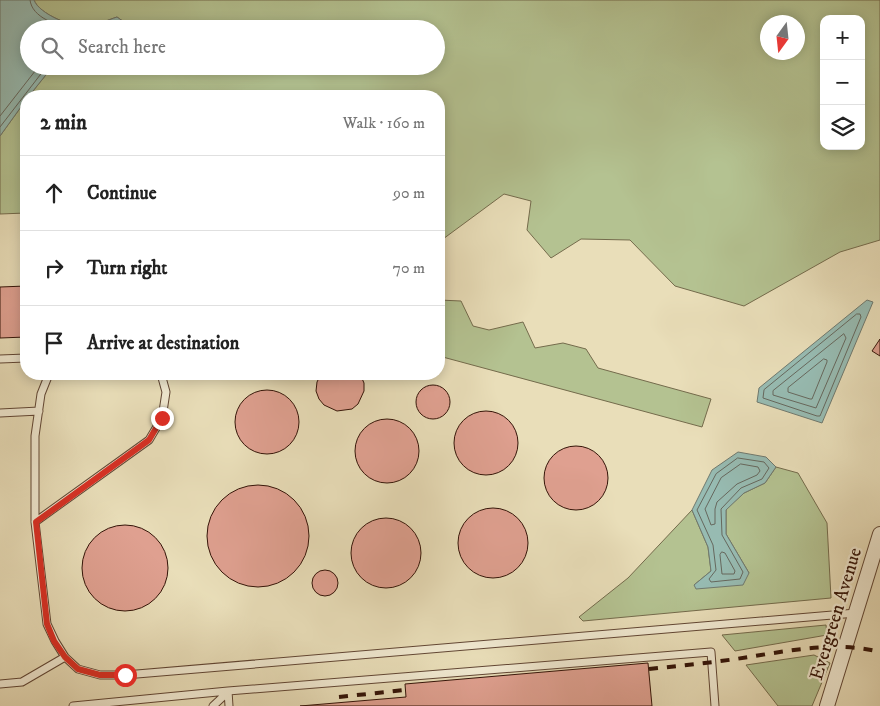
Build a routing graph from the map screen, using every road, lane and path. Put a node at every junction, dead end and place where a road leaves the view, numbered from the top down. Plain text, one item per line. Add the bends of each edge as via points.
1 (20, 358) edge
2 (0, 359) edge
3 (46, 380) edge
4 (163, 380) edge
5 (39, 411) junction
6 (0, 413) edge
7 (36, 522) junction
8 (880, 534) edge
9 (856, 613) junction
10 (65, 657) junction
11 (0, 684) edge
12 (228, 691) junction
13 (73, 706) edge
14 (213, 706) edge
15 (230, 706) edge
16 (716, 706) edge
17 (827, 706) edge

1 - 2 lane
3 - 5 lane
4 - 7 lane via 166,392 162,418 149,440
5 - 6 lane
5 - 7 lane via 35,436
7 - 10 lane via 47,624
8 - 9 street, Evergreen Avenue
9 - 10 lane via 125,675 100,675 78,669
9 - 17 street, Evergreen Avenue
10 - 11 lane via 22,682
12 - 13 lane
12 - 14 lane
12 - 15 lane
12 - 16 lane via 711,652

